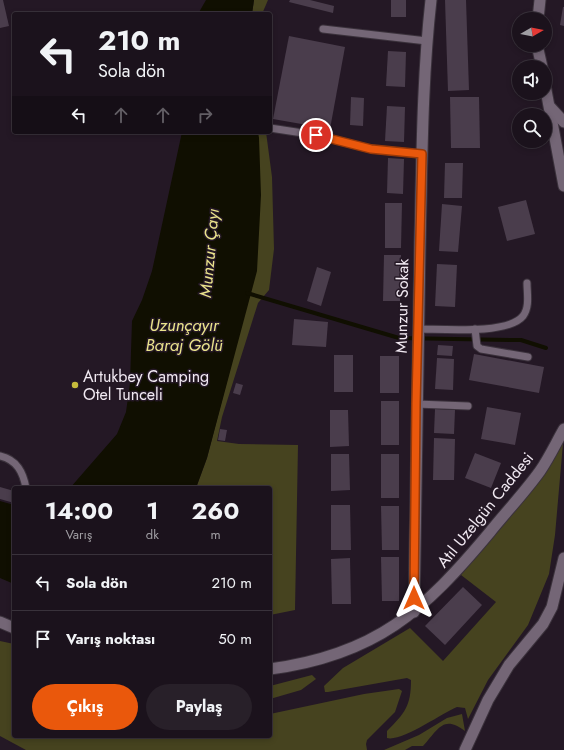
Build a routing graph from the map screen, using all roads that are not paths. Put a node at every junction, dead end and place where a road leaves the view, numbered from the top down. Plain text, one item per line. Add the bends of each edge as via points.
1 (431, 0) edge
2 (540, 0) edge
3 (539, 12) edge
4 (323, 29) dead end
5 (427, 41) junction
6 (548, 100) edge
7 (549, 107) junction
8 (564, 122) edge
9 (272, 128) edge
10 (422, 154) junction
11 (564, 186) edge
12 (527, 283) dead end
13 (418, 329) junction
14 (476, 333) junction
15 (528, 357) dead end
16 (416, 404) junction
17 (468, 406) dead end
18 (564, 429) edge
19 (0, 456) edge
20 (25, 486) edge
21 (564, 558) edge
22 (414, 612) junction
23 (0, 622) edge
24 (12, 627) edge
25 (272, 669) edge
26 (465, 750) edge

1 - 5 street, Munzur Sokak
2 - 3 street
4 - 5 lane
5 - 10 street, Munzur Sokak
6 - 7 street
7 - 8 street
7 - 11 street
9 - 10 lane via 316,135 371,149
10 - 13 street, Munzur Sokak
12 - 14 lane via 528,303 523,316 509,325
13 - 14 lane
13 - 16 street, Munzur Sokak
14 - 15 lane via 478,346 483,350
16 - 17 lane
16 - 22 street, Munzur Sokak
18 - 22 street, Atıl Uzelgün Caddesi via 540,471 455,573
19 - 20 lane via 8,458 21,470
21 - 26 street via 552,607 509,665
22 - 25 street, Atıl Uzelgün Caddesi via 367,641 336,655
23 - 24 street

